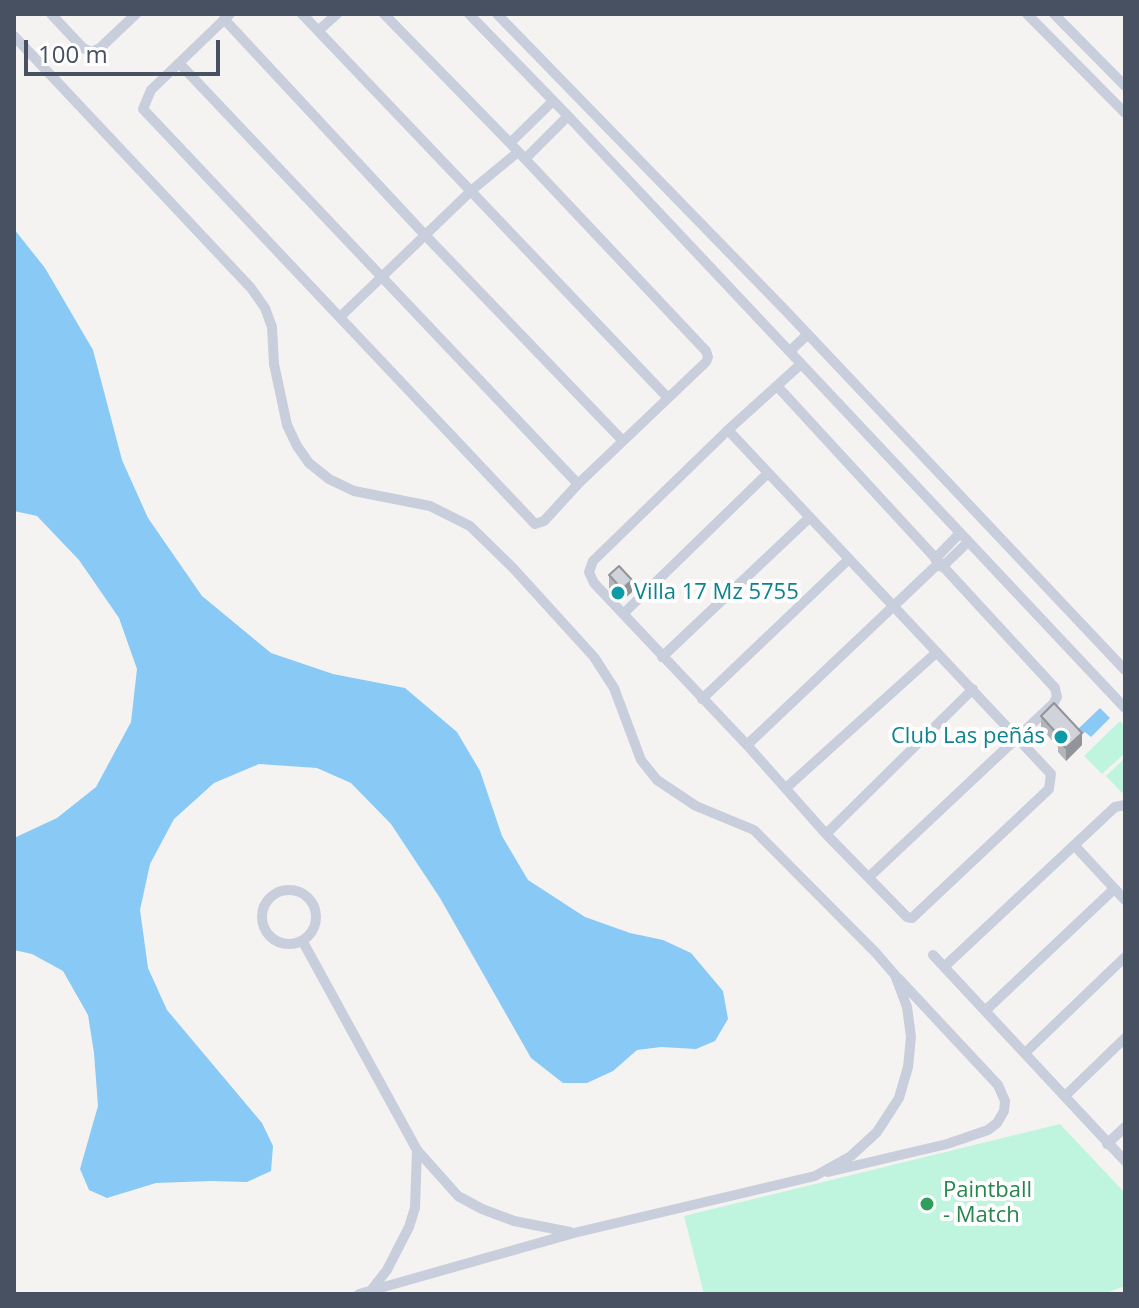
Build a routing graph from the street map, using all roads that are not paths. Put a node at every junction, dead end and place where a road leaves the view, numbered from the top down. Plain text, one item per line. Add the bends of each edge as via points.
1 (51, 14) edge
2 (302, 14) edge
3 (337, 14) edge
4 (384, 14) edge
5 (469, 14) edge
6 (497, 14) edge
7 (1027, 14) edge
8 (1054, 14) edge
9 (133, 15) edge
10 (227, 17) edge
11 (319, 30) junction
12 (14, 36) edge
13 (179, 63) junction
14 (1125, 86) edge
15 (553, 101) junction
16 (1125, 113) edge
17 (568, 116) junction
18 (517, 151) junction
19 (472, 190) junction
20 (424, 234) junction
21 (382, 277) junction
22 (340, 317) junction
23 (808, 334) junction
24 (790, 351) junction
25 (801, 364) junction
26 (777, 386) junction
27 (668, 398) junction
28 (728, 430) junction
29 (623, 441) junction
30 (768, 473) junction
31 (578, 484) junction
32 (810, 517) junction
33 (963, 538) junction
34 (849, 559) junction
35 (939, 563) junction
36 (893, 605) junction
37 (623, 614) junction
38 (937, 652) junction
39 (662, 657) junction
40 (1125, 670) edge
41 (973, 689) junction
42 (702, 699) junction
43 (1125, 708) edge
44 (1018, 736) junction
45 (747, 745) junction
46 (786, 788) junction
47 (1125, 805) edge
48 (826, 834) junction
49 (1074, 845) junction
50 (869, 877) junction
51 (1114, 889) junction
52 (1125, 900) edge
53 (303, 942) junction
54 (933, 955) dead end
55 (1125, 957) edge
56 (944, 967) junction
57 (895, 975) junction
58 (985, 1011) junction
59 (1125, 1038) edge
60 (1025, 1053) junction
61 (1065, 1096) junction
62 (1125, 1127) edge
63 (1107, 1144) junction
64 (417, 1150) junction
65 (1125, 1161) edge
66 (815, 1176) junction
67 (574, 1233) junction
68 (365, 1292) edge

1 - 9 street via 91,52
2 - 11 street
3 - 11 street
4 - 18 street
5 - 15 street
6 - 23 street
7 - 16 street
8 - 14 street
10 - 13 street
10 - 20 street
11 - 19 street
12 - 57 street via 265,308 287,425 309,463 354,491 430,506 470,526 594,657 614,688 641,760 657,780 696,806 754,830
13 - 21 street
13 - 22 street via 151,90 143,109
15 - 17 street
15 - 18 street
17 - 18 street
17 - 24 street
18 - 19 street
18 - 27 street via 706,351 706,362
19 - 20 street
19 - 27 street
20 - 21 street
20 - 29 street
21 - 22 street
21 - 31 street
22 - 31 street via 529,520 544,521
23 - 24 street
23 - 40 street
24 - 25 street
25 - 26 street
25 - 33 street
26 - 28 street
26 - 35 street
27 - 29 street
28 - 30 street
28 - 37 street via 593,561 589,572 594,583
29 - 31 street
30 - 32 street
30 - 37 street
32 - 34 street
32 - 39 street
33 - 35 street
33 - 43 street
34 - 36 street
34 - 42 street
35 - 36 street
35 - 44 street via 1055,688 1053,704
36 - 38 street
36 - 45 street
37 - 39 street
38 - 41 street
38 - 46 street
39 - 42 street
41 - 44 street
41 - 48 street
42 - 45 street
44 - 50 street
44 - 50 street via 1051,774 1049,789 917,915 907,917
45 - 46 street
46 - 48 street
47 - 49 street via 1115,807
48 - 50 street
49 - 51 street
49 - 56 street
51 - 52 street
51 - 58 street
53 - 53 street via 317,923 311,900 280,889 263,907 261,922 277,943
53 - 64 street
54 - 56 street
55 - 60 street
56 - 58 street
57 - 66 street via 911,1037 899,1098 877,1132 851,1156
57 - 66 street via 998,1085 1004,1111 988,1130
58 - 60 street
59 - 61 street
60 - 61 street
61 - 63 street
62 - 63 street
63 - 65 street
64 - 67 street via 470,1203 514,1221
64 - 68 street via 415,1208 409,1227 387,1270
66 - 67 street
67 - 68 street

